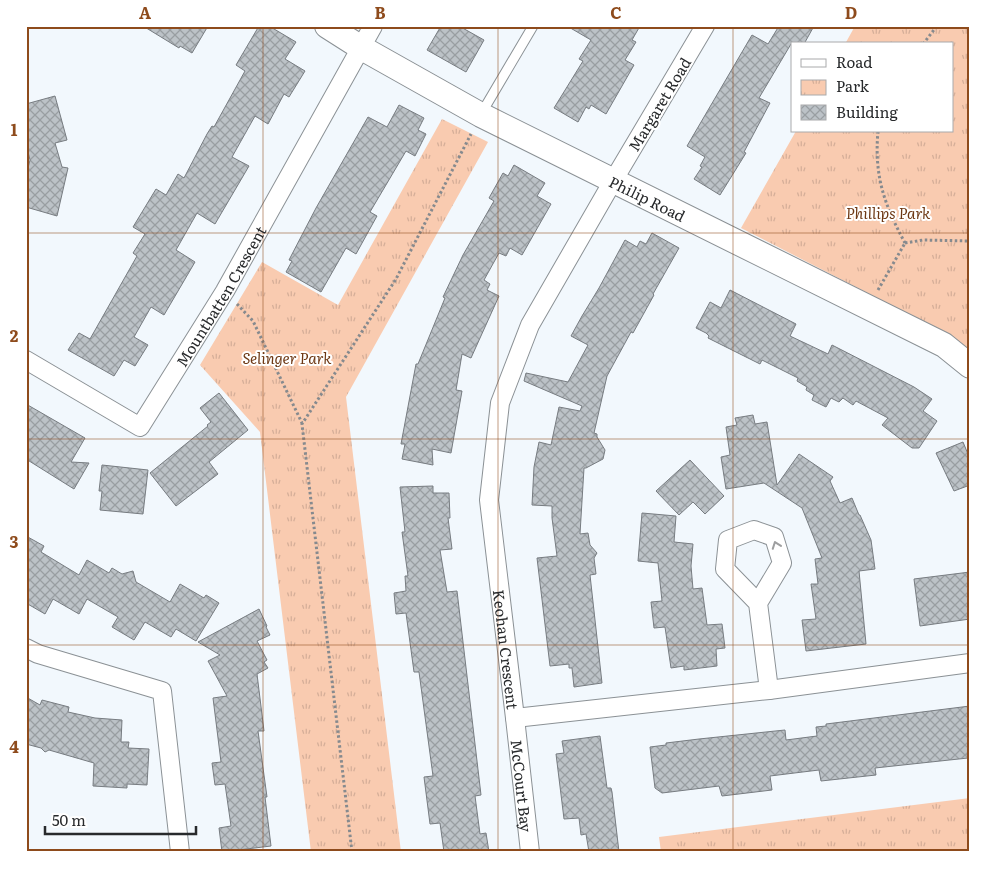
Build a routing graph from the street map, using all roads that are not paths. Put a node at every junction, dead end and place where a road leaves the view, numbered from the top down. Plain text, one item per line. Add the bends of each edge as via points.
1 (327, 26) edge
2 (373, 26) edge
3 (533, 26) edge
4 (705, 26) edge
5 (360, 48) junction
6 (481, 115) junction
7 (613, 181) junction
8 (26, 360) edge
9 (970, 366) edge
10 (758, 604) dead end
11 (26, 648) edge
12 (970, 662) edge
13 (769, 690) junction
14 (516, 718) junction
15 (180, 852) edge
16 (530, 852) edge

1 - 5 street, Philip Road
2 - 5 street
3 - 6 lane
4 - 7 street, Margaret Road
5 - 6 street, Philip Road
5 - 8 street, Mountbatten Crescent via 225,291 140,427
6 - 7 street, Philip Road
7 - 9 street, Philip Road via 944,345
7 - 14 street, Keohan Crescent via 530,325 500,403 489,500
10 - 13 street
11 - 15 street via 162,691
12 - 13 street, Keohan Crescent
13 - 14 street, Keohan Crescent
14 - 16 street, McCourt Bay

